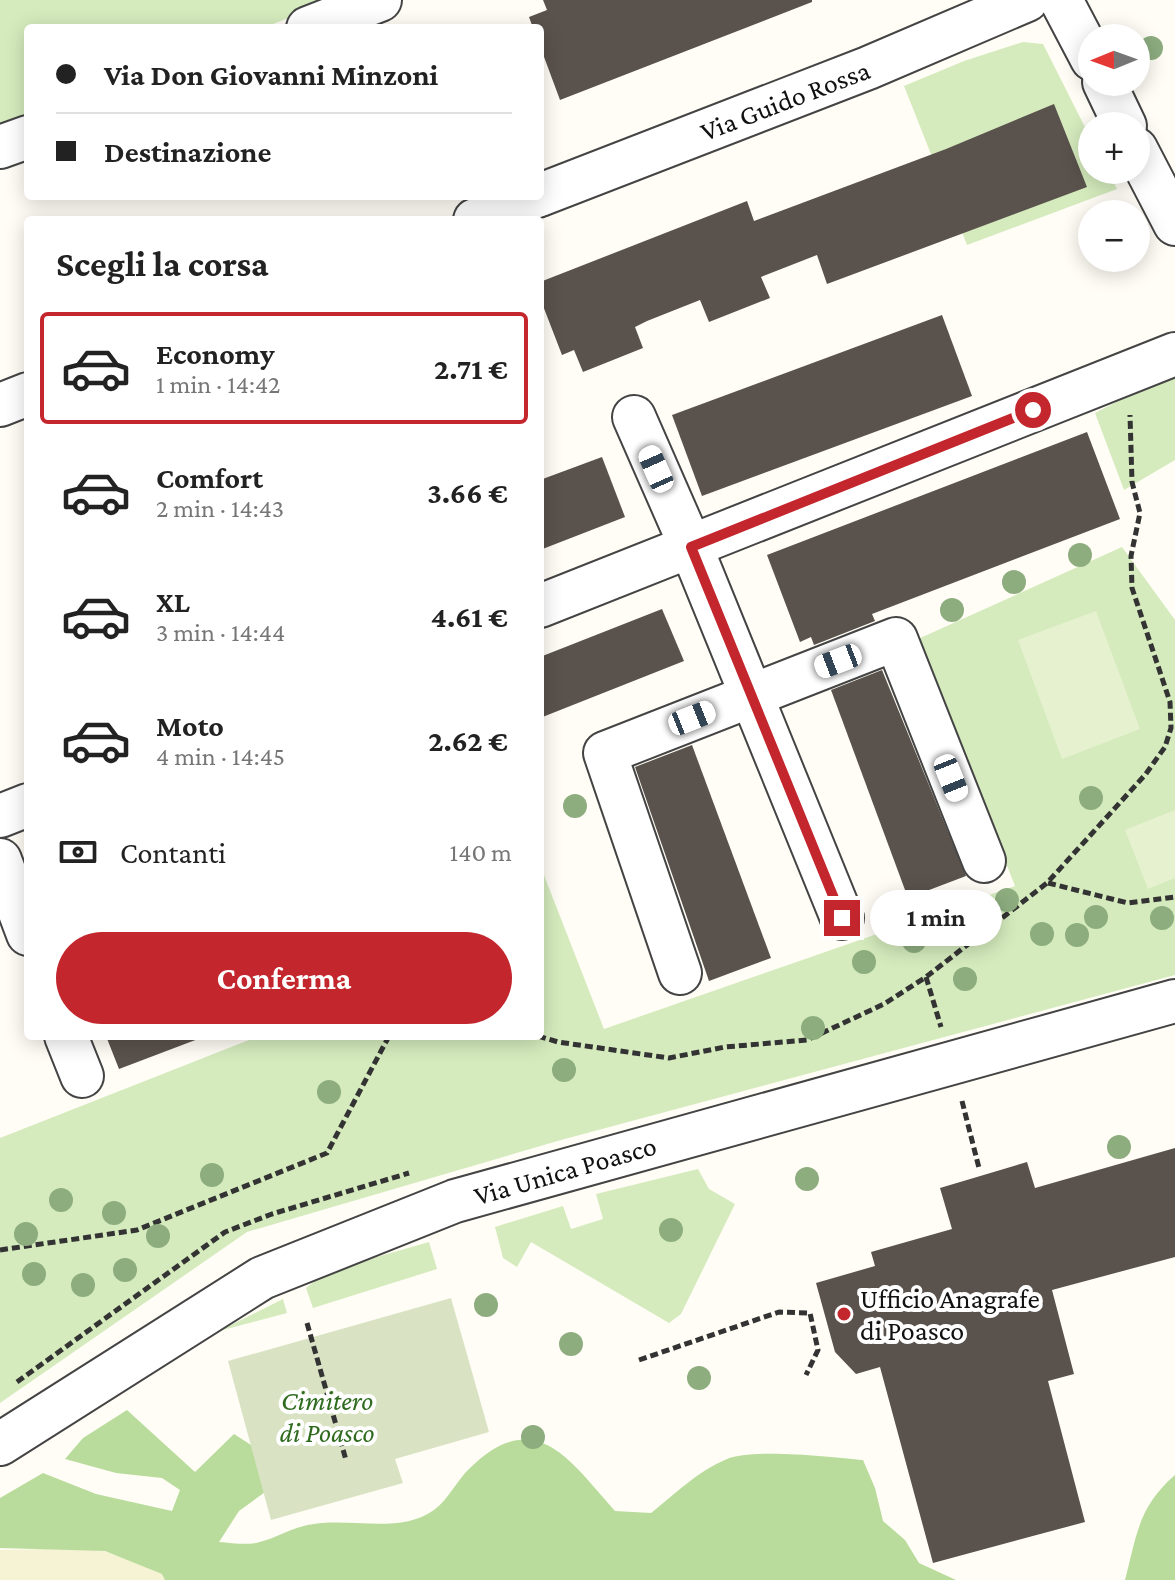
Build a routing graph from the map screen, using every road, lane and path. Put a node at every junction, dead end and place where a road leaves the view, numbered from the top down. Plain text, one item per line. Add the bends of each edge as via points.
1 (380, 0) edge
2 (1027, 0) edge
3 (1061, 0) edge
4 (318, 24) edge
5 (1078, 32) edge
6 (24, 138) edge
7 (0, 147) edge
8 (1150, 176) edge
9 (544, 194) edge
10 (528, 200) edge
11 (486, 216) edge
12 (1175, 224) edge
13 (1175, 354) edge
14 (1119, 376) junction
15 (24, 396) edge
16 (0, 405) edge
17 (634, 417) dead end
18 (1140, 513) dead end
19 (691, 547) junction
20 (544, 604) edge
21 (750, 694) junction
22 (24, 807) edge
23 (0, 816) edge
24 (0, 860) edge
25 (984, 861) dead end
26 (1047, 883) dead end
27 (1175, 897) edge
28 (842, 918) dead end
29 (24, 923) edge
30 (680, 973) dead end
31 (926, 977) dead end
32 (1175, 1001) edge
33 (941, 1028) dead end
34 (68, 1040) edge
35 (387, 1040) edge
36 (82, 1076) dead end
37 (962, 1101) dead end
38 (979, 1168) dead end
39 (0, 1250) edge
40 (307, 1323) dead end
41 (639, 1360) dead end
42 (806, 1375) dead end
43 (0, 1444) edge
44 (346, 1460) dead end

1 - 4 street
2 - 9 street, Via Guido Rossa
3 - 5 street
6 - 7 street
8 - 12 street
10 - 11 street, Via Guido Rossa
13 - 14 street
14 - 18 path via 1130,416 1132,482
14 - 19 street
15 - 16 street
17 - 19 street
19 - 20 street
19 - 21 street
21 - 25 street via 896,639
21 - 28 street
21 - 30 street via 605,753
22 - 23 street
24 - 29 street
26 - 27 path via 1128,903
31 - 33 path
32 - 43 street, Via Unica Poasco via 455,1201 262,1278
34 - 36 street
35 - 39 path via 327,1153 137,1230
37 - 38 path
40 - 44 path
41 - 42 path via 779,1312 810,1313 818,1350

